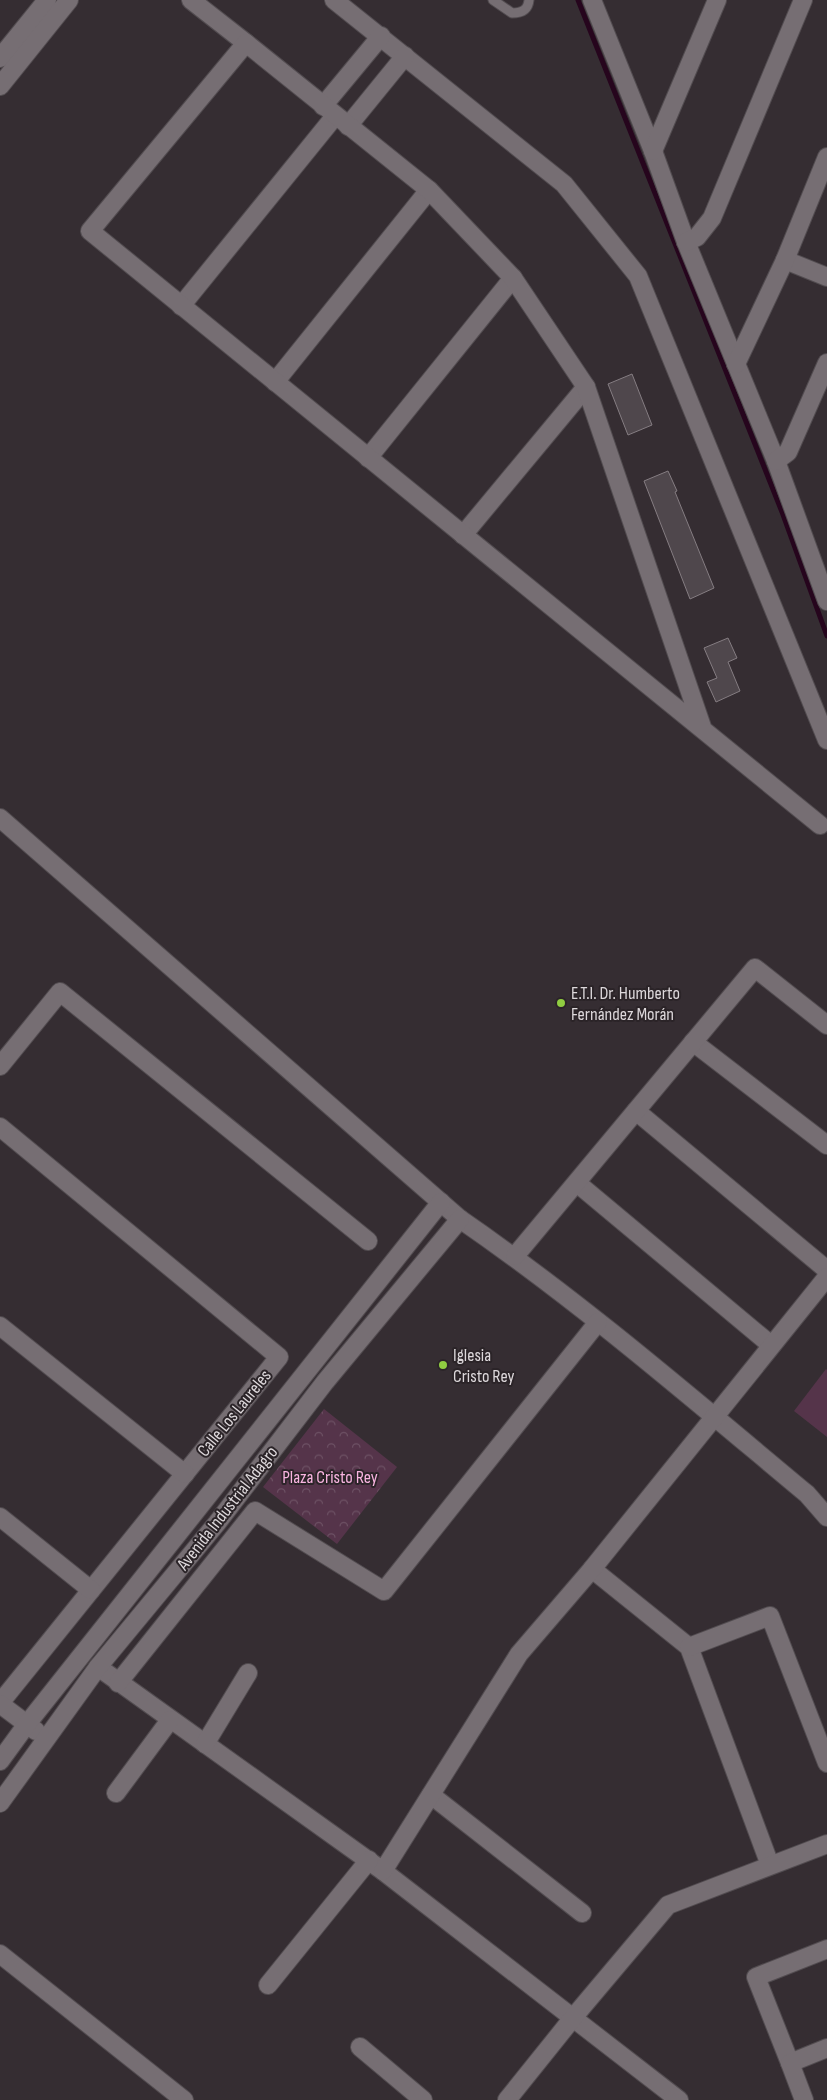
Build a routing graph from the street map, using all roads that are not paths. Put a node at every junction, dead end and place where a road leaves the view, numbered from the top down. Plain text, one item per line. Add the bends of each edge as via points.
1 (47, 0) edge
2 (69, 0) edge
3 (191, 0) edge
4 (334, 0) edge
5 (493, 0) edge
6 (529, 0) edge
7 (592, 0) edge
8 (717, 0) edge
9 (803, 0) edge
10 (381, 36) junction
11 (246, 43) junction
12 (405, 56) junction
13 (0, 58) edge
14 (0, 86) edge
15 (336, 116) junction
16 (653, 151) junction
17 (827, 157) edge
18 (429, 190) junction
19 (686, 242) junction
20 (785, 260) junction
21 (827, 277) edge
22 (513, 278) junction
23 (181, 306) junction
24 (827, 363) edge
25 (736, 364) junction
26 (275, 382) junction
27 (586, 387) junction
28 (368, 458) junction
29 (776, 461) junction
30 (463, 535) junction
31 (820, 559) edge
32 (827, 602) edge
33 (809, 696) junction
34 (827, 701) edge
35 (702, 727) junction
36 (827, 740) edge
37 (0, 818) edge
38 (820, 824) dead end
39 (827, 1025) edge
40 (693, 1042) junction
41 (0, 1066) edge
42 (636, 1111) junction
43 (0, 1127) edge
44 (827, 1145) edge
45 (577, 1183) junction
46 (440, 1202) junction
47 (460, 1219) junction
48 (368, 1241) dead end
49 (515, 1256) junction
50 (827, 1270) edge
51 (827, 1277) edge
52 (598, 1322) junction
53 (0, 1326) edge
54 (771, 1344) junction
55 (714, 1417) junction
56 (185, 1474) junction
57 (0, 1517) edge
58 (827, 1517) edge
59 (592, 1569) junction
60 (91, 1590) junction
61 (688, 1647) junction
62 (98, 1667) junction
63 (248, 1673) dead end
64 (118, 1683) junction
65 (0, 1704) edge
66 (170, 1720) junction
67 (27, 1724) junction
68 (46, 1738) junction
69 (205, 1744) junction
70 (0, 1761) edge
71 (827, 1763) edge
72 (116, 1793) dead end
73 (431, 1795) junction
74 (0, 1803) edge
75 (827, 1844) edge
76 (368, 1860) junction
77 (770, 1865) junction
78 (383, 1871) junction
79 (582, 1913) dead end
80 (827, 1949) edge
81 (0, 1954) edge
82 (268, 1985) dead end
83 (572, 2018) junction
84 (360, 2047) dead end
85 (827, 2048) edge
86 (790, 2063) junction
87 (184, 2100) edge
88 (423, 2100) edge
89 (507, 2100) edge
90 (679, 2100) edge
91 (804, 2100) edge

1 - 13 street
2 - 14 street
3 - 11 street
4 - 10 street
5 - 6 lane via 512,13 524,11
7 - 16 street
8 - 16 street
9 - 19 street via 712,218 697,236
10 - 12 street
10 - 15 street
11 - 15 street
11 - 23 street via 90,231
12 - 15 street
12 - 33 street via 564,184 638,276
15 - 18 street
15 - 23 street
16 - 19 street
17 - 20 street
18 - 22 street
18 - 26 street
19 - 25 street
20 - 21 street
20 - 25 street
22 - 27 street
22 - 28 street
23 - 26 street
24 - 29 street via 788,452
25 - 29 street
26 - 28 street
27 - 30 street
27 - 35 street
28 - 30 street
29 - 31 street
30 - 35 street
31 - 32 street
33 - 34 street
33 - 36 street
35 - 38 street
37 - 46 street
39 - 40 street via 755,968
40 - 42 street
40 - 44 street
41 - 48 street via 60,992
42 - 45 street
42 - 50 street
43 - 56 street, Calle Los Laureles via 279,1357
45 - 49 street
45 - 54 street
46 - 47 street
46 - 67 street, Avenida Industrial Adagro
47 - 49 street
47 - 62 street, Avenida Industrial Adagro via 325,1382 217,1523
49 - 52 street
51 - 54 street
52 - 55 street
52 - 64 street via 384,1591 255,1511
53 - 56 street
54 - 55 street
55 - 58 street via 807,1494
55 - 59 street
56 - 60 street, Calle Los Laureles
57 - 60 street
59 - 61 street
59 - 73 street via 519,1654
60 - 65 street, Calle Los Laureles
61 - 71 street via 770,1616
61 - 77 street
62 - 64 street
62 - 68 street, Avenida Industrial Adagro
63 - 69 street
64 - 66 street
65 - 67 street
66 - 69 street
66 - 72 street
67 - 68 street
67 - 70 street, Avenida Industrial Adagro
68 - 74 street, Avenida Industrial Adagro
69 - 76 street
73 - 78 street
73 - 79 street
75 - 77 street
76 - 78 street
76 - 82 street
77 - 83 street via 668,1905
78 - 83 street
80 - 86 street via 756,1978
81 - 87 street
83 - 89 street
83 - 90 street
84 - 88 street
85 - 86 street
86 - 91 street

